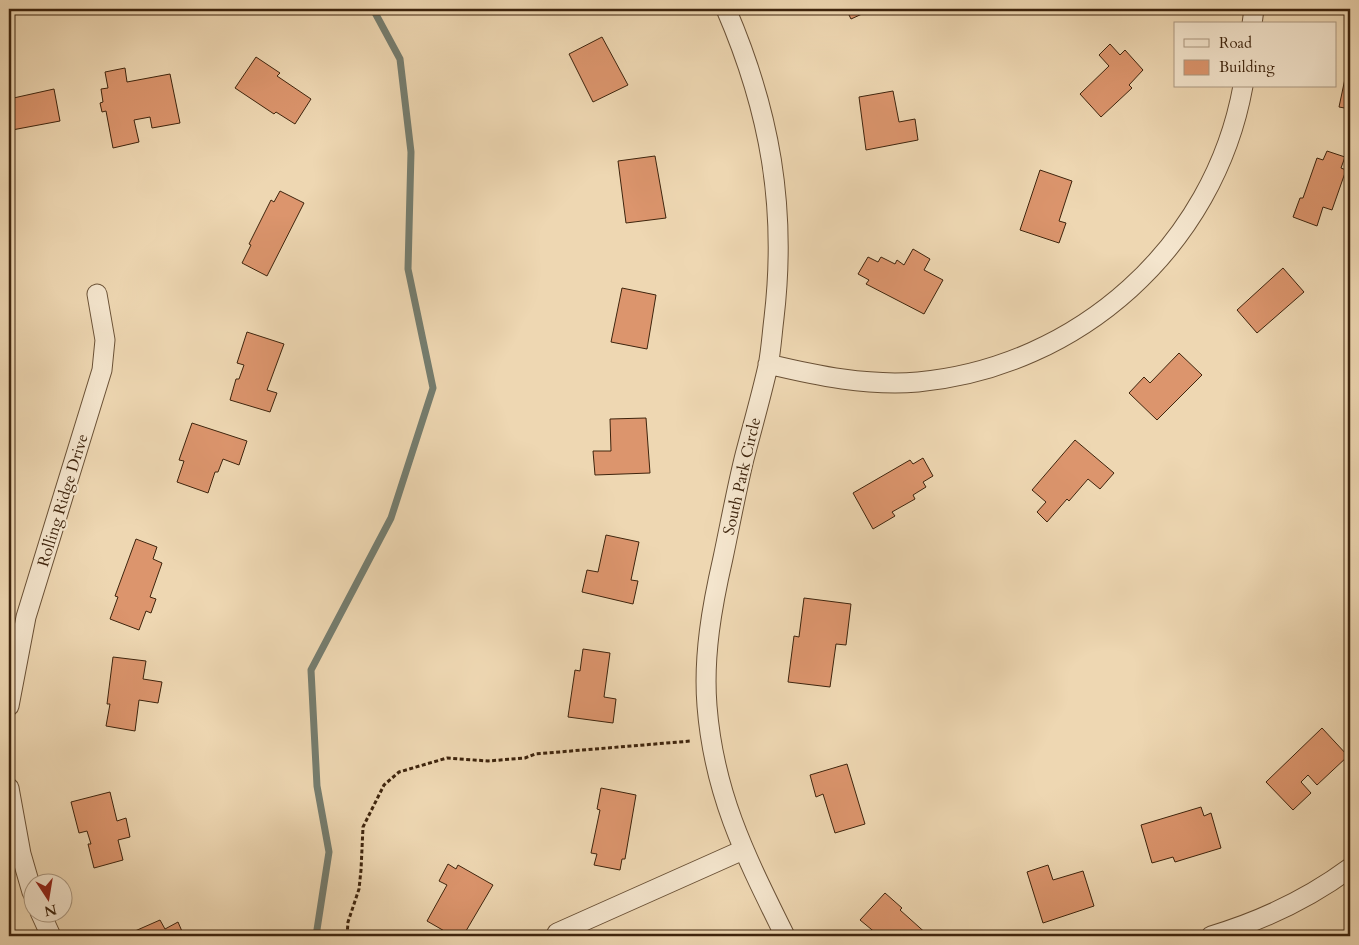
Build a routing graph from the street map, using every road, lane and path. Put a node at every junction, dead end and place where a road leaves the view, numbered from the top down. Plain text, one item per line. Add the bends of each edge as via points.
1 (726, 9) edge
2 (1254, 9) edge
3 (1252, 22) edge
4 (1242, 88) edge
5 (97, 294) dead end
6 (768, 364) junction
7 (9, 706) edge
8 (711, 740) junction
9 (9, 788) edge
10 (743, 850) junction
11 (1350, 868) edge
12 (26, 872) edge
13 (45, 922) edge
14 (557, 933) dead end
15 (51, 936) edge
16 (347, 936) edge
17 (785, 936) edge
18 (1211, 936) edge

1 - 6 street, South Park Circle via 757,90 774,173 778,258
2 - 3 street
4 - 6 street via 1230,138 1215,175 1178,238 1138,284 1101,314 1060,340 1016,360 965,375 917,382 829,378
5 - 7 street, Rolling Ridge Drive via 105,340 102,370 26,617
6 - 8 street, South Park Circle via 743,462 710,624 707,704
8 - 10 street, South Park Circle via 721,791
8 - 16 path via 535,754 488,761 447,758 399,772 384,785 363,828 362,870
9 - 12 street
10 - 14 street
10 - 17 street, South Park Circle
11 - 18 street via 1272,914
13 - 15 street

